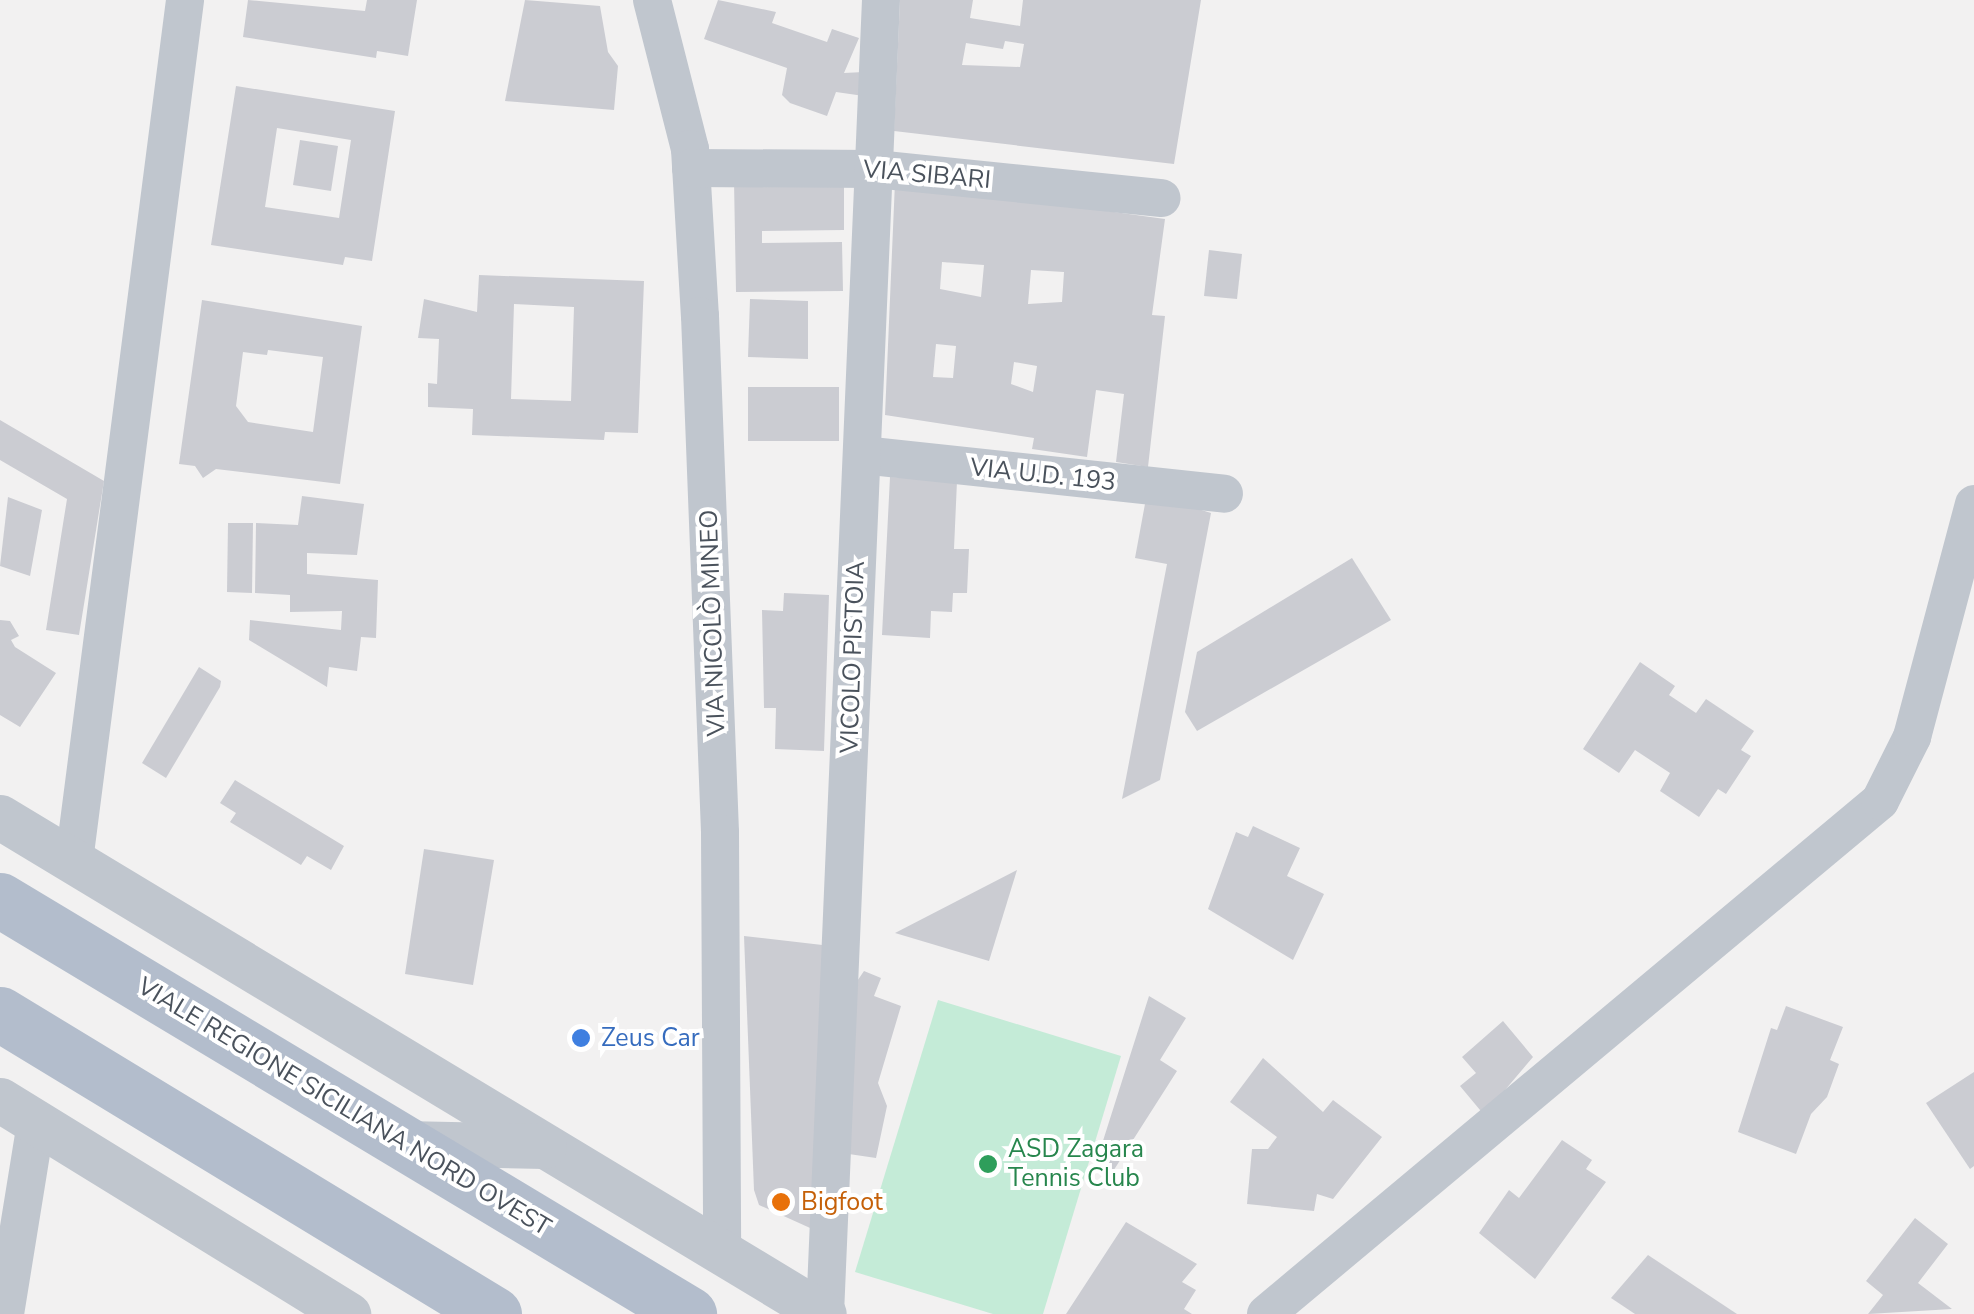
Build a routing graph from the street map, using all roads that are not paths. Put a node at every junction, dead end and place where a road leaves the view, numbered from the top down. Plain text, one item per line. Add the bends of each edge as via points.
1 (186, 0) edge
2 (652, 0) edge
3 (882, 0) edge
4 (691, 168) junction
5 (875, 169) junction
6 (1162, 198) dead end
7 (862, 455) junction
8 (1224, 494) dead end
9 (1974, 504) edge
10 (0, 817) edge
11 (74, 861) junction
12 (0, 900) edge
13 (0, 1014) edge
14 (18, 1111) edge
15 (404, 1143) junction
16 (546, 1146) junction
17 (722, 1252) junction
18 (5, 1314) edge
19 (348, 1314) edge
20 (494, 1314) edge
21 (689, 1314) edge
22 (824, 1314) edge
23 (1266, 1314) edge

1 - 11 street
2 - 4 street, VIA NICOLÒ MINEO
3 - 5 street, VICOLO PISTOIA
4 - 5 street, VIA SIBARI
4 - 17 street, VIA NICOLÒ MINEO via 720,814
5 - 6 street, VIA SIBARI
5 - 7 street, VICOLO PISTOIA
7 - 8 street, VIA U.D. 193
7 - 22 street, VICOLO PISTOIA
9 - 23 street via 1912,737 1880,801
10 - 11 street
11 - 16 street
12 - 15 main road, VIALE REGIONE SICILIANA NORD OVEST
13 - 20 main road
14 - 18 street
14 - 19 street
15 - 16 street
15 - 21 main road, VIALE REGIONE SICILIANA NORD OVEST
16 - 17 street
17 - 22 street

